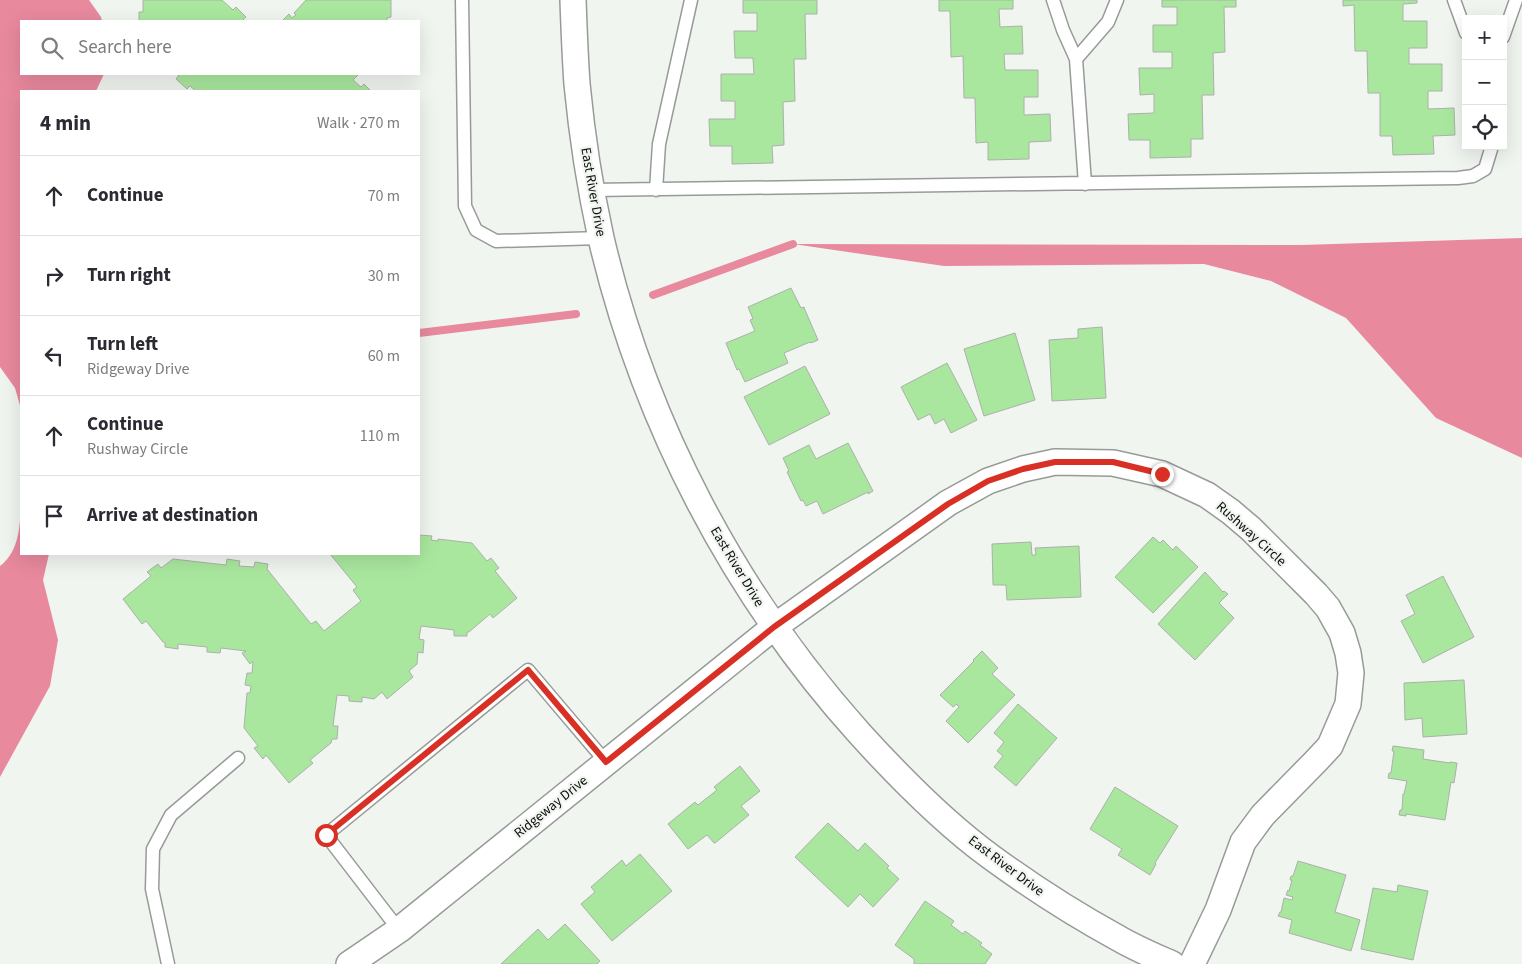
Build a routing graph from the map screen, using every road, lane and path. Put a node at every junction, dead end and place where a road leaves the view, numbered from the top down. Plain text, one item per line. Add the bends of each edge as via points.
1 (462, 0) edge
2 (573, 0) edge
3 (691, 0) edge
4 (1053, 0) edge
5 (1117, 0) edge
6 (1454, 0) edge
7 (1516, 0) edge
8 (1462, 22) edge
9 (1507, 26) edge
10 (1076, 59) junction
11 (1491, 150) edge
12 (1085, 184) junction
13 (592, 190) junction
14 (656, 190) junction
15 (601, 238) junction
16 (774, 627) junction
17 (238, 758) dead end
18 (606, 762) junction
19 (399, 930) junction
20 (168, 964) edge
21 (349, 964) edge
22 (1172, 964) edge
23 (1192, 964) edge

1 - 15 lane via 465,206 476,230 496,241
2 - 13 street, East River Drive via 577,84
3 - 14 lane via 659,144
4 - 10 lane
5 - 10 lane via 1108,22
6 - 8 lane
7 - 9 lane
10 - 12 lane
11 - 12 lane via 1485,169 1473,176 1458,178
12 - 14 lane
13 - 14 lane
13 - 15 street, East River Drive
15 - 16 street, East River Drive via 621,313 647,387 685,476 722,545
16 - 18 street, Ridgeway Drive
16 - 22 street, East River Drive via 833,704 885,762 959,831 1052,900
16 - 23 street, Rushway Circle via 948,504 988,481 1023,469 1055,462 1130,465 1162,474 1206,495 1230,512 1328,608 1342,633 1351,674 1348,704 1330,746 1263,815 1243,842 1218,910
17 - 20 lane via 171,815 153,849 152,889
18 - 19 street, Ridgeway Drive
18 - 19 lane via 528,670 326,835
19 - 21 street, Ridgeway Drive

